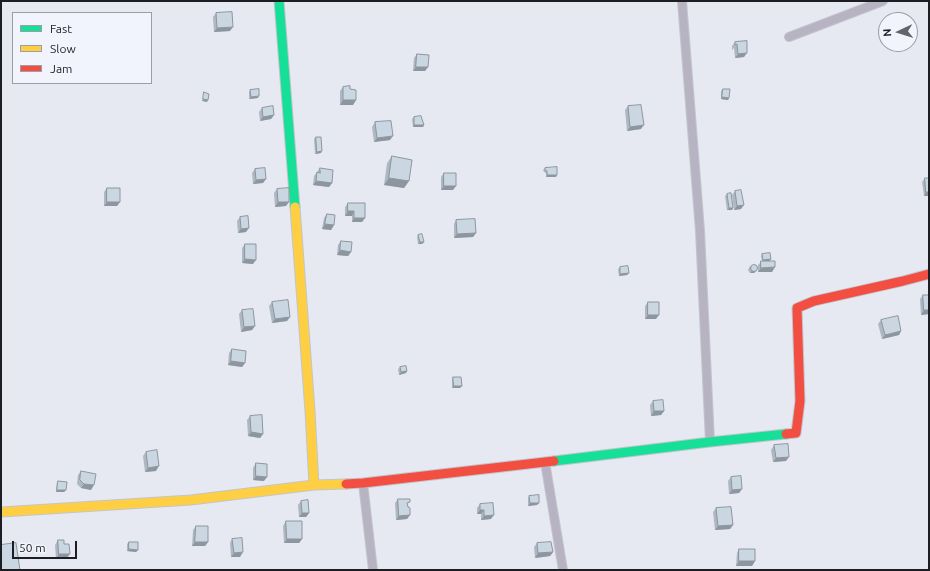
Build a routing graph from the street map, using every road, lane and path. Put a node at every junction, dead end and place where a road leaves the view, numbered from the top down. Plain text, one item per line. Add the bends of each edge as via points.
1 (279, 1) edge
2 (682, 1) edge
3 (883, 1) edge
4 (789, 37) dead end
5 (929, 274) edge
6 (710, 442) junction
7 (545, 462) junction
8 (363, 483) junction
9 (314, 485) junction
10 (1, 512) edge
11 (373, 570) edge
12 (563, 570) edge

1 - 9 street
2 - 6 street via 700,231
3 - 4 street
5 - 6 street via 814,301 797,308 800,401 796,433
6 - 7 street
7 - 8 street
7 - 12 street
8 - 9 street
8 - 11 street
9 - 10 street via 191,500

